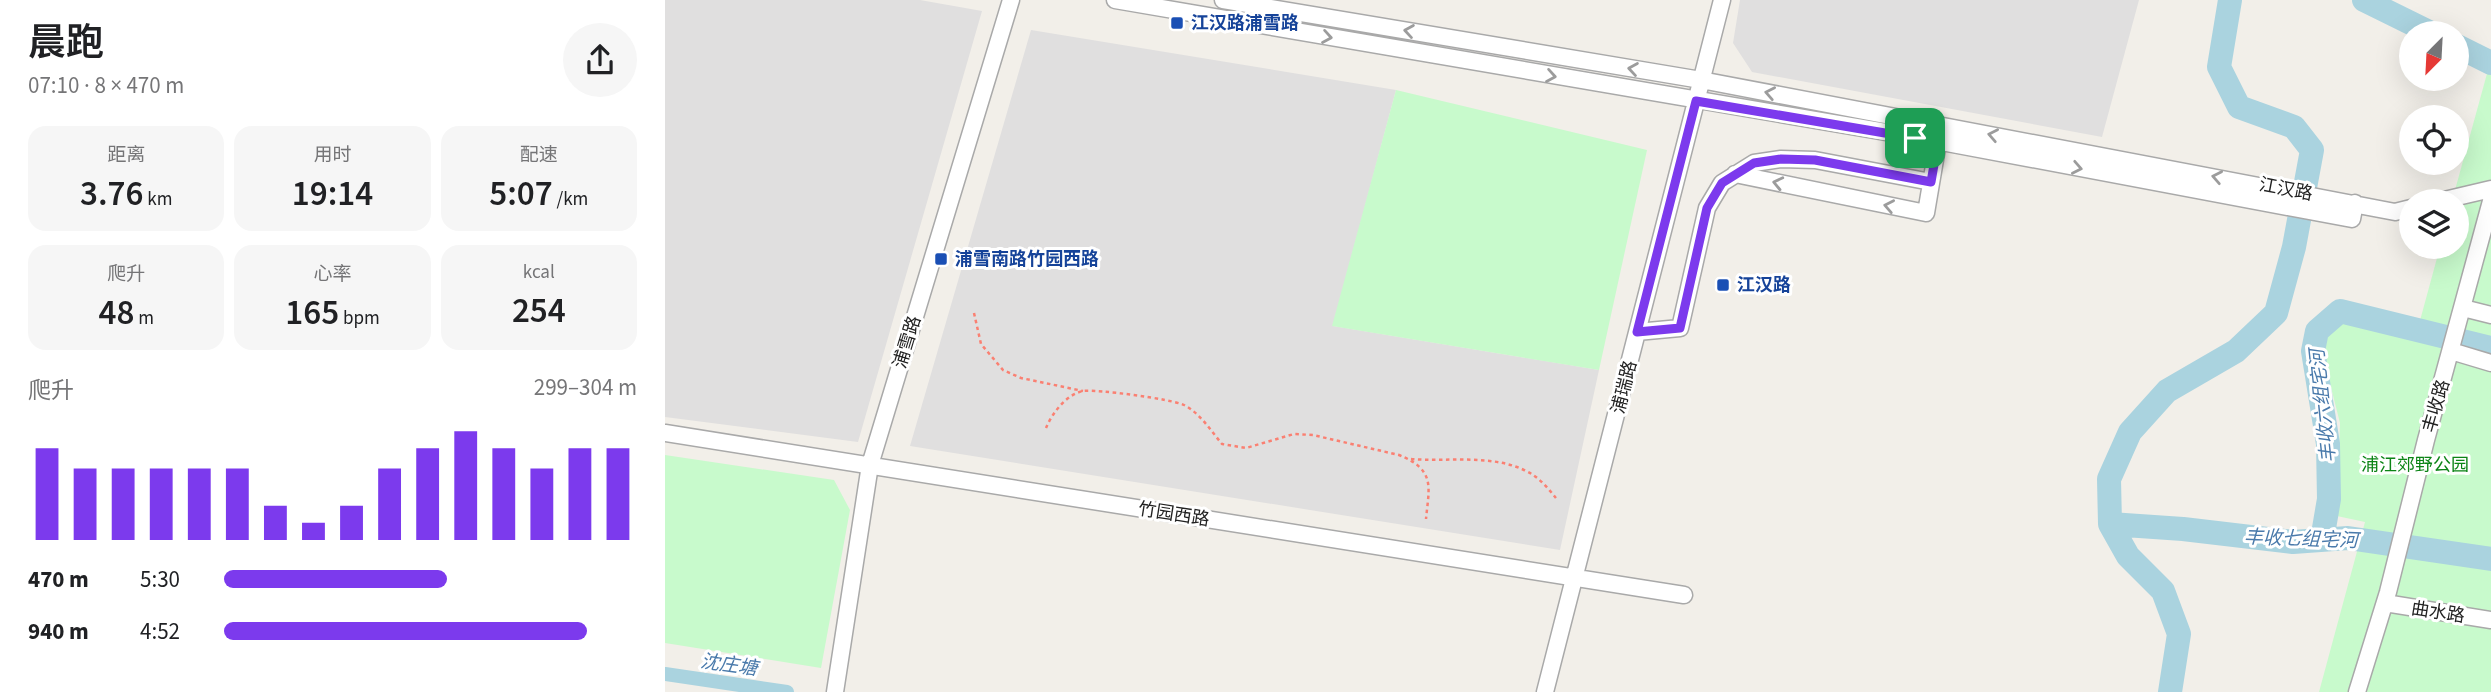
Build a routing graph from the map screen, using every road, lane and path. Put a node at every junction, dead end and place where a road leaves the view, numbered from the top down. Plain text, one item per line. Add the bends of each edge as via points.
1 (1011, 0) edge
2 (1115, 0) edge
3 (1223, 0) edge
4 (1722, 0) edge
5 (1701, 80) junction
6 (1696, 101) junction
7 (1938, 142) junction
8 (1735, 174) junction
9 (1931, 182) junction
10 (2491, 189) edge
11 (2469, 194) edge
12 (2491, 201) edge
13 (2354, 211) junction
14 (2399, 211) edge
15 (974, 313) dead end
16 (2461, 313) junction
17 (2491, 315) edge
18 (1637, 332) junction
19 (2452, 349) junction
20 (2491, 363) edge
21 (1083, 391) junction
22 (1046, 428) dead end
23 (665, 433) edge
24 (1406, 458) junction
25 (870, 465) junction
26 (1556, 498) dead end
27 (1426, 519) dead end
28 (1575, 578) junction
29 (1684, 595) dead end
30 (2385, 603) junction
31 (2491, 620) edge
32 (836, 686) edge
33 (1545, 692) edge
34 (2357, 692) edge

1 - 25 street, 浦雪路
2 -> 6 street
5 -> 3 street, 江汉路
4 - 5 street, 浦瑞路
5 - 6 street, 浦瑞路
13 -> 5 street, 江汉路 via 2335,199
6 - 7 street
6 - 18 street, 浦瑞路
7 - 9 street
7 -> 13 street via 2331,215
8 - 9 street via 1763,161 1815,160
9 -> 8 street via 1926,213
8 - 18 street via 1722,183 1707,208 1680,328
10 - 11 street
12 - 16 street, 丰收路
13 - 14 street
15 - 21 path via 981,344 1003,370 1021,379
16 - 17 street
16 - 19 street, 丰收路
18 - 28 street, 浦瑞路
19 - 20 street
19 - 30 street, 丰收路
21 - 22 path via 1052,414
21 - 24 path via 1185,405 1222,444 1246,448 1294,434 1313,435
23 - 25 street, 竹园西路
24 - 26 path via 1467,460 1523,469 1542,481
24 - 27 path via 1426,475 1431,488
25 - 28 street, 竹园西路
25 - 32 street, 浦雪路
28 - 29 street, 竹园西路
28 - 33 street, 浦瑞路
30 - 31 street, 曲水路
30 - 34 street, 丰收路

